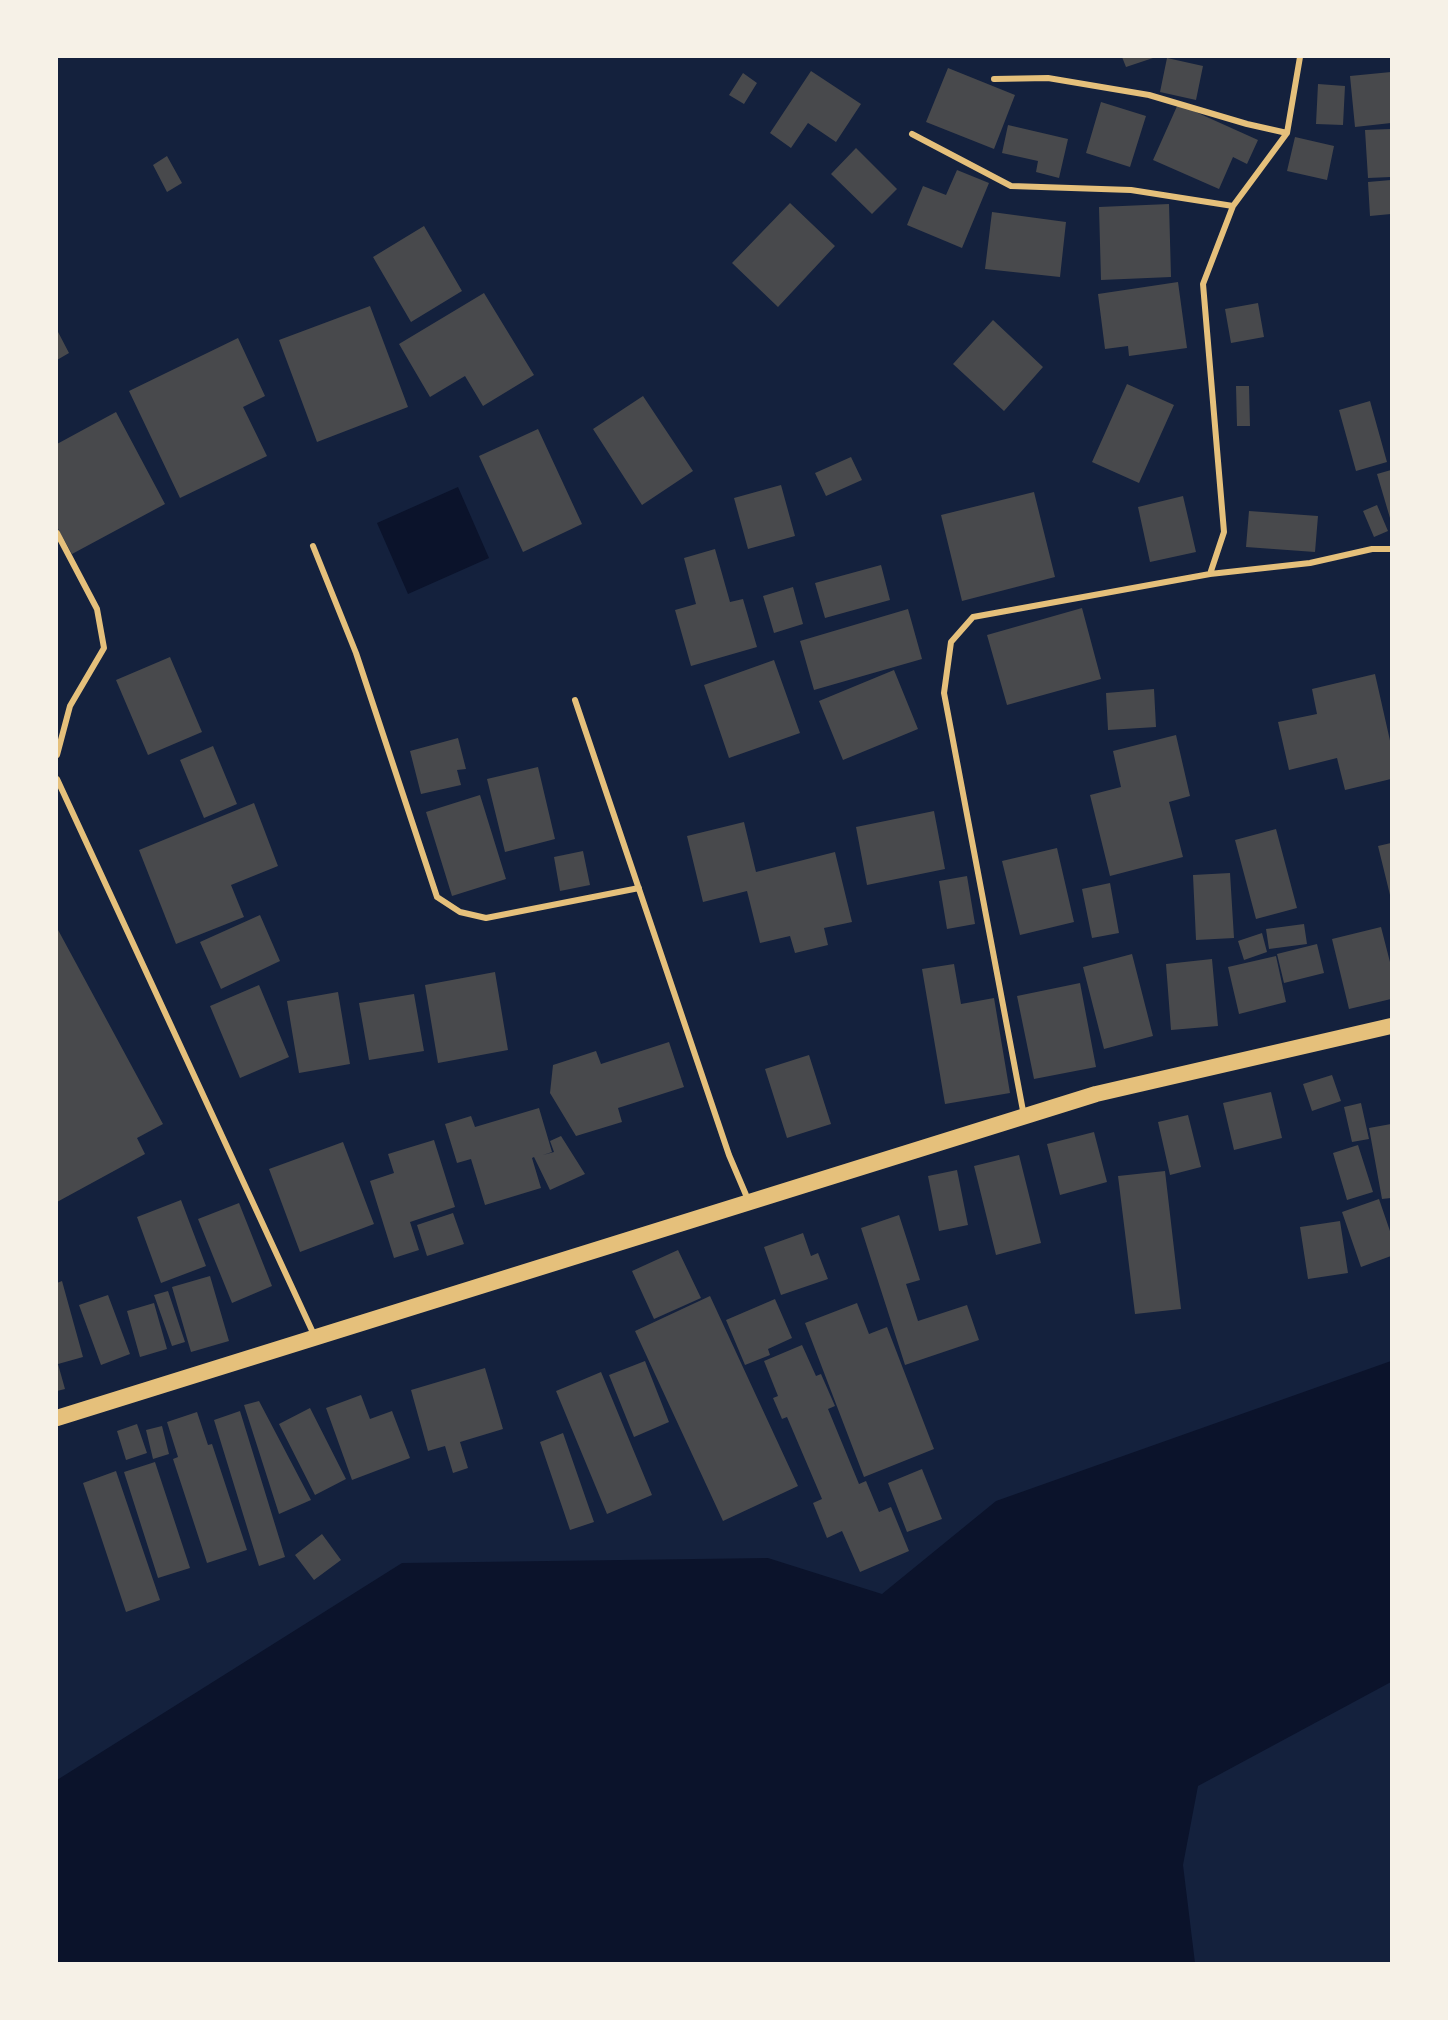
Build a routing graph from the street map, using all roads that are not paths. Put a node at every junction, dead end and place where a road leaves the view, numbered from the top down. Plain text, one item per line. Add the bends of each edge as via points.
1 (1300, 57) edge
2 (994, 79) dead end
3 (1287, 133) junction
4 (912, 134) dead end
5 (1233, 206) junction
6 (57, 533) edge
7 (313, 546) dead end
8 (1391, 549) edge
9 (1210, 574) junction
10 (575, 700) dead end
11 (57, 755) edge
12 (57, 779) edge
13 (639, 888) junction
14 (1391, 1026) edge
15 (1024, 1117) junction
16 (750, 1202) junction
17 (315, 1337) junction
18 (57, 1418) edge

1 - 3 street
2 - 3 street via 1048,78 1149,95
3 - 5 street
4 - 5 street via 1011,186 1131,190
5 - 9 street via 1203,284 1224,532
6 - 11 street via 97,609 104,648 70,706
7 - 13 street via 356,653 437,897 460,912 486,918
8 - 9 street
9 - 15 street via 973,617 951,642 944,693
10 - 13 street
12 - 17 street
13 - 16 street via 729,1155
14 - 15 highway via 1096,1095
15 - 16 highway
16 - 17 highway
17 - 18 highway

